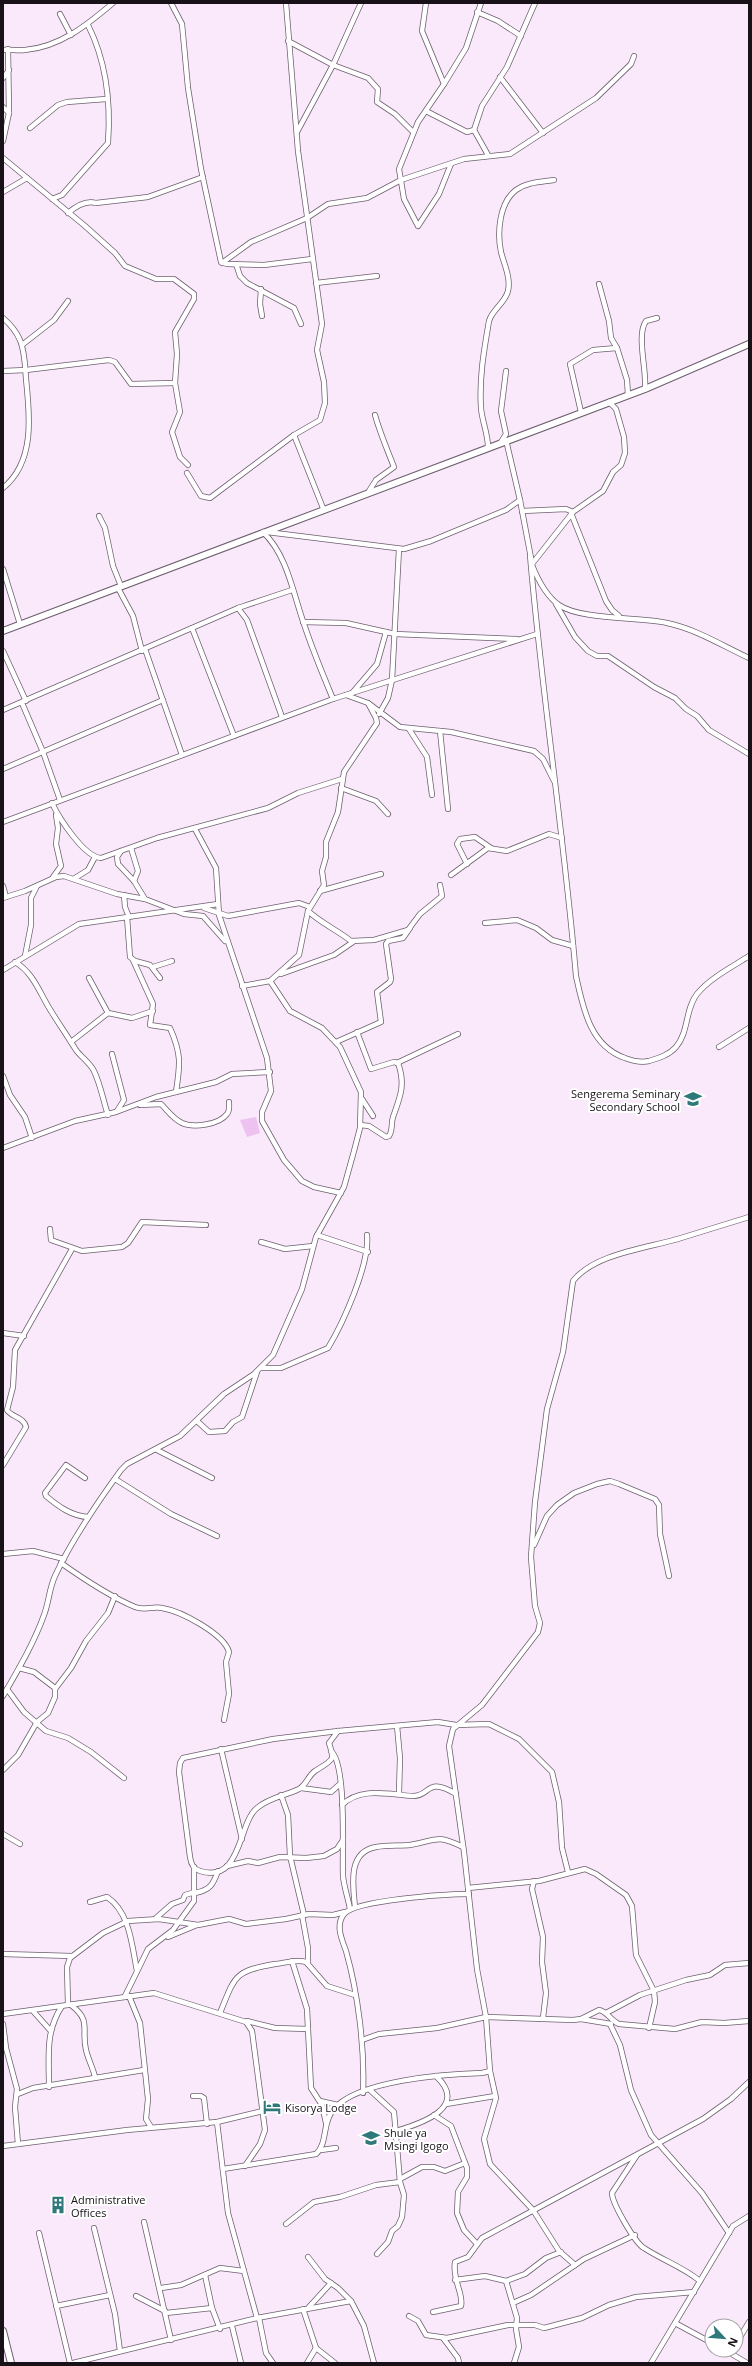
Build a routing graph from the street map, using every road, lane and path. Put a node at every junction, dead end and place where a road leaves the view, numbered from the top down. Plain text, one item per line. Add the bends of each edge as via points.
1 (113, 3) edge
2 (171, 3) edge
3 (286, 3) edge
4 (361, 3) edge
5 (426, 3) edge
6 (481, 3) edge
7 (535, 3) edge
8 (477, 12) junction
9 (60, 14) dead end
10 (88, 25) junction
11 (71, 35) junction
12 (521, 36) junction
13 (288, 41) junction
14 (6, 50) edge
15 (634, 56) dead end
16 (333, 65) junction
17 (9, 70) junction
18 (500, 77) junction
19 (3, 78) edge
20 (444, 84) junction
21 (106, 99) junction
22 (3, 107) edge
23 (426, 111) junction
24 (9, 113) junction
25 (30, 128) dead end
26 (474, 130) junction
27 (297, 132) junction
28 (413, 132) junction
29 (543, 133) junction
30 (3, 141) edge
31 (488, 155) junction
32 (3, 158) edge
33 (451, 164) junction
34 (203, 176) junction
35 (27, 178) junction
36 (401, 180) junction
37 (554, 180) dead end
38 (3, 192) edge
39 (52, 200) junction
40 (68, 213) junction
41 (307, 218) junction
42 (312, 258) junction
43 (222, 263) junction
44 (236, 264) junction
45 (377, 276) dead end
46 (316, 284) junction
47 (599, 284) dead end
48 (261, 290) junction
49 (68, 301) dead end
50 (262, 316) dead end
51 (3, 318) edge
52 (657, 318) dead end
53 (301, 324) dead end
54 (749, 344) edge
55 (22, 346) junction
56 (617, 348) junction
57 (3, 370) edge
58 (26, 370) junction
59 (506, 371) dead end
60 (175, 383) junction
61 (644, 389) junction
62 (628, 395) junction
63 (609, 402) junction
64 (581, 412) junction
65 (375, 415) dead end
66 (294, 435) junction
67 (504, 441) junction
68 (488, 446) junction
69 (188, 465) dead end
70 (187, 473) dead end
71 (3, 488) edge
72 (369, 491) junction
73 (520, 500) junction
74 (324, 508) junction
75 (522, 511) junction
76 (572, 513) junction
77 (99, 516) dead end
78 (264, 532) junction
79 (399, 549) junction
80 (530, 555) junction
81 (532, 564) junction
82 (3, 569) edge
83 (119, 587) junction
84 (292, 590) junction
85 (554, 601) junction
86 (238, 608) junction
87 (620, 616) junction
88 (303, 622) junction
89 (20, 624) junction
90 (192, 628) junction
91 (3, 631) edge
92 (386, 632) junction
93 (395, 634) junction
94 (537, 634) junction
95 (521, 639) junction
96 (3, 650) edge
97 (143, 650) junction
98 (742, 654) junction
99 (749, 654) edge
100 (749, 658) edge
101 (392, 680) junction
102 (352, 692) junction
103 (346, 694) junction
104 (333, 698) junction
105 (163, 700) junction
106 (24, 702) junction
107 (368, 703) junction
108 (3, 710) edge
109 (380, 713) junction
110 (282, 717) junction
111 (376, 718) junction
112 (409, 729) junction
113 (440, 731) junction
114 (234, 736) junction
115 (43, 752) junction
116 (749, 754) edge
117 (182, 755) junction
118 (3, 768) edge
119 (342, 779) junction
120 (556, 784) junction
121 (341, 788) junction
122 (432, 795) dead end
123 (60, 800) junction
124 (52, 803) junction
125 (448, 809) dead end
126 (56, 811) junction
127 (388, 814) dead end
128 (3, 822) edge
129 (195, 829) junction
130 (562, 838) junction
131 (131, 848) junction
132 (491, 848) junction
133 (121, 851) junction
134 (95, 857) junction
135 (466, 864) junction
136 (381, 874) dead end
137 (450, 875) dead end
138 (53, 878) junction
139 (75, 878) junction
140 (134, 881) junction
141 (440, 885) dead end
142 (3, 886) edge
143 (37, 886) junction
144 (25, 891) junction
145 (320, 891) junction
146 (124, 895) junction
147 (4, 897) edge
148 (145, 899) junction
149 (30, 900) junction
150 (218, 904) junction
151 (204, 908) junction
152 (309, 909) junction
153 (176, 911) junction
154 (219, 914) junction
155 (128, 917) junction
156 (485, 923) dead end
157 (410, 928) junction
158 (227, 942) junction
159 (353, 942) junction
160 (573, 946) junction
161 (25, 956) junction
162 (749, 956) edge
163 (133, 960) junction
164 (172, 961) dead end
165 (15, 962) junction
166 (153, 967) junction
167 (3, 970) edge
168 (276, 976) junction
169 (90, 978) dead end
170 (160, 978) dead end
171 (270, 981) junction
172 (242, 986) junction
173 (153, 1011) junction
174 (108, 1013) junction
175 (749, 1028) edge
176 (357, 1032) junction
177 (458, 1034) dead end
178 (71, 1042) junction
179 (336, 1042) junction
180 (719, 1046) dead end
181 (112, 1054) dead end
182 (397, 1063) junction
183 (270, 1072) junction
184 (3, 1076) edge
185 (176, 1092) junction
186 (362, 1099) junction
187 (229, 1102) dead end
188 (135, 1105) junction
189 (116, 1112) junction
190 (108, 1115) junction
191 (373, 1116) dead end
192 (360, 1125) junction
193 (32, 1138) junction
194 (3, 1148) edge
195 (341, 1193) junction
196 (749, 1217) edge
197 (206, 1225) dead end
198 (50, 1229) dead end
199 (317, 1235) junction
200 (367, 1235) dead end
201 (261, 1242) dead end
202 (313, 1246) junction
203 (72, 1249) junction
204 (368, 1252) junction
205 (3, 1333) edge
206 (24, 1336) junction
207 (259, 1369) junction
208 (196, 1421) junction
209 (157, 1450) junction
210 (3, 1465) edge
211 (85, 1478) dead end
212 (212, 1478) dead end
213 (115, 1479) junction
214 (88, 1517) junction
215 (217, 1536) dead end
216 (532, 1548) junction
217 (3, 1554) edge
218 (63, 1561) junction
219 (669, 1576) dead end
220 (115, 1596) junction
221 (19, 1668) junction
222 (7, 1689) junction
223 (55, 1689) junction
224 (3, 1696) edge
225 (224, 1720) dead end
226 (37, 1722) junction
227 (456, 1725) junction
228 (397, 1726) junction
229 (338, 1731) junction
230 (221, 1749) junction
231 (331, 1751) junction
232 (3, 1770) edge
233 (124, 1778) dead end
234 (340, 1784) junction
235 (301, 1788) junction
236 (399, 1793) junction
237 (281, 1794) junction
238 (456, 1794) junction
239 (342, 1805) junction
240 (3, 1834) edge
241 (344, 1838) junction
242 (242, 1840) junction
243 (20, 1844) dead end
244 (463, 1846) junction
245 (290, 1856) junction
246 (227, 1866) junction
247 (194, 1867) junction
248 (218, 1871) junction
249 (568, 1872) junction
250 (534, 1881) junction
251 (468, 1888) junction
252 (196, 1893) junction
253 (468, 1894) junction
254 (90, 1902) dead end
255 (355, 1907) junction
256 (350, 1909) junction
257 (344, 1912) junction
258 (303, 1915) junction
259 (156, 1918) junction
260 (126, 1922) junction
261 (178, 1923) junction
262 (198, 1925) junction
263 (162, 1940) junction
264 (3, 1954) edge
265 (72, 1956) junction
266 (292, 1961) junction
267 (749, 1963) edge
268 (308, 1964) junction
269 (137, 1971) junction
270 (653, 1990) junction
271 (127, 1996) junction
272 (355, 1996) junction
273 (69, 2005) junction
274 (62, 2006) junction
275 (33, 2010) junction
276 (220, 2013) junction
277 (606, 2013) junction
278 (3, 2014) edge
279 (486, 2017) junction
280 (543, 2018) junction
281 (581, 2019) junction
282 (242, 2020) junction
283 (749, 2021) edge
284 (3, 2024) edge
285 (610, 2024) junction
286 (619, 2024) junction
287 (649, 2028) junction
288 (308, 2029) junction
289 (50, 2030) junction
290 (362, 2040) junction
291 (144, 2070) junction
292 (490, 2071) junction
293 (436, 2076) junction
294 (94, 2077) junction
295 (749, 2082) edge
296 (49, 2087) junction
297 (370, 2090) junction
298 (363, 2093) junction
299 (18, 2094) junction
300 (193, 2096) dead end
301 (495, 2096) junction
302 (318, 2100) junction
303 (446, 2104) junction
304 (338, 2105) junction
305 (441, 2110) junction
306 (263, 2111) junction
307 (434, 2115) junction
308 (443, 2119) junction
309 (217, 2122) junction
310 (326, 2123) junction
311 (207, 2124) junction
312 (151, 2128) junction
313 (396, 2131) junction
314 (657, 2143) junction
315 (18, 2144) junction
316 (3, 2146) edge
317 (336, 2148) dead end
318 (321, 2150) junction
319 (638, 2154) junction
320 (465, 2163) junction
321 (244, 2166) junction
322 (224, 2169) junction
323 (400, 2181) junction
324 (533, 2210) junction
325 (749, 2216) edge
326 (144, 2222) dead end
327 (286, 2224) dead end
328 (94, 2228) dead end
329 (728, 2233) junction
330 (39, 2234) dead end
331 (635, 2236) junction
332 (477, 2244) junction
333 (561, 2252) junction
334 (377, 2254) dead end
335 (308, 2257) dead end
336 (575, 2265) junction
337 (244, 2272) junction
338 (205, 2275) junction
339 (455, 2280) junction
340 (506, 2281) junction
341 (700, 2281) junction
342 (331, 2283) junction
343 (161, 2288) junction
344 (694, 2292) junction
345 (110, 2295) junction
346 (136, 2296) dead end
347 (351, 2301) junction
348 (513, 2303) junction
349 (56, 2306) junction
350 (309, 2307) junction
351 (212, 2308) junction
352 (303, 2308) junction
353 (166, 2312) junction
354 (433, 2312) dead end
355 (409, 2316) dead end
356 (258, 2318) junction
357 (675, 2323) junction
358 (516, 2325) junction
359 (232, 2326) junction
360 (220, 2329) junction
361 (3, 2335) edge
362 (443, 2338) junction
363 (704, 2339) edge
364 (171, 2340) junction
365 (316, 2348) junction
366 (120, 2351) junction
367 (89, 2361) edge
368 (11, 2363) edge
369 (72, 2363) edge
370 (241, 2363) edge
371 (273, 2363) edge
372 (307, 2363) edge
373 (335, 2363) edge
374 (374, 2363) edge
375 (459, 2363) edge
376 (514, 2363) edge
377 (651, 2363) edge

1 - 10 street
2 - 34 street via 182,24 188,88
3 - 13 street
4 - 16 street
5 - 20 street via 422,31
6 - 8 street
7 - 12 street
8 - 12 street via 498,21
8 - 20 street via 466,48
9 - 11 street
10 - 11 street
10 - 21 street via 98,45 105,69
11 - 14 street via 57,42 25,50
12 - 18 street
13 - 16 street
13 - 27 street
14 - 17 street
15 - 29 street via 631,64 596,98
16 - 27 street
16 - 28 street via 373,81 378,89 377,102 395,114
17 - 19 street
17 - 24 street
18 - 26 street via 482,106
18 - 29 street
20 - 23 street
21 - 25 street via 58,105
21 - 39 street via 107,144 62,195
22 - 24 street
23 - 26 street via 467,132
23 - 28 street
24 - 30 street
26 - 31 street
27 - 41 street
28 - 36 street via 399,169
29 - 31 street via 505,155
31 - 33 street
32 - 35 street
33 - 36 street
33 - 36 street via 438,194 419,226 404,199
34 - 40 street via 148,197 90,202 77,206
34 - 43 street
35 - 38 street
35 - 39 street
36 - 41 street via 367,198 328,204
37 - 68 street via 532,183 516,190 502,212 499,222 508,289 503,303 490,318 482,358 481,408
39 - 40 street
40 - 60 street via 115,253 128,268 156,279 174,279 194,294 194,299 175,332
41 - 42 street
41 - 43 street via 251,242
42 - 44 street via 279,264
42 - 46 street
43 - 44 street
44 - 48 street via 243,280
45 - 46 street
46 - 66 street via 322,324 317,350 324,382 324,410 316,423
47 - 56 street via 611,338
48 - 50 street
48 - 53 street via 294,308
49 - 55 street via 54,320
51 - 55 street via 16,332
52 - 61 street via 646,321 641,339 646,375
54 - 61 main road
55 - 58 street
56 - 62 street via 627,380
56 - 64 street via 594,350 570,364
57 - 58 street
58 - 60 street via 109,360 115,362 131,384
58 - 71 street via 29,428 26,452 19,469
59 - 67 street via 501,411 506,434
60 - 69 street via 180,412 172,434 180,457
61 - 62 main road
62 - 63 main road
63 - 64 main road
63 - 76 street via 616,409 625,442 623,460 603,491
64 - 67 main road
65 - 72 street via 380,436 394,467 376,480
66 - 70 street via 210,498 205,499 201,496
66 - 74 street
67 - 68 main road
67 - 73 street
68 - 72 main road
72 - 74 main road
73 - 75 street
73 - 79 street via 506,510 431,541
74 - 78 main road
75 - 76 street via 566,510
75 - 80 street
76 - 81 street
76 - 87 street via 606,601
77 - 83 street via 105,528
78 - 79 street
78 - 83 main road
78 - 84 street via 280,554
79 - 93 street
80 - 81 street
80 - 94 street
81 - 85 street via 542,586
82 - 89 street
83 - 89 main road
83 - 97 street
84 - 86 street
84 - 88 street
85 - 87 street via 565,609 578,612
85 - 116 street via 575,637 588,651 597,656 608,656 675,698 709,730
86 - 90 street
86 - 110 street via 247,620
87 - 98 street via 676,625
88 - 92 street via 346,623
88 - 104 street
89 - 91 main road
90 - 97 street
90 - 114 street
92 - 93 street
92 - 102 street via 377,664
93 - 95 street
93 - 101 street
94 - 95 street
94 - 120 street
95 - 101 street
96 - 106 street
97 - 105 street
97 - 106 street
98 - 99 street
98 - 100 street
101 - 102 street
101 - 109 street via 388,698
102 - 103 street
103 - 104 street
103 - 107 street
104 - 110 street
105 - 115 street
105 - 117 street
106 - 108 street
106 - 115 street
107 - 109 street
107 - 111 street
109 - 111 street
109 - 112 street via 396,725
110 - 114 street
111 - 119 street via 375,728 346,768
112 - 113 street
112 - 122 street via 427,757
113 - 120 street via 537,752
113 - 125 street
114 - 117 street
115 - 118 street
115 - 123 street
117 - 123 street
119 - 121 street
119 - 129 street via 298,794 268,808 212,822
120 - 130 street
121 - 127 street via 376,801
121 - 145 street via 338,812 326,842 326,857 322,871 324,883
123 - 124 street
124 - 126 street
124 - 128 street
126 - 134 street via 64,825
126 - 138 street via 56,844 61,866
129 - 131 street via 157,838
129 - 150 street via 216,868
130 - 132 street via 546,835 507,851
130 - 160 street
131 - 133 street
131 - 140 street via 138,871
132 - 135 street
132 - 135 street via 475,837 460,839 457,844
133 - 134 street via 103,858
133 - 140 street via 116,862
134 - 139 street via 88,870
135 - 137 street
136 - 145 street
138 - 139 street
138 - 143 street
139 - 146 street
140 - 148 street
141 - 157 street via 442,896 420,914
142 - 147 street
143 - 144 street
143 - 149 street
144 - 147 street
144 - 149 street
145 - 152 street
146 - 148 street
146 - 155 street
148 - 153 street
149 - 161 street via 31,925
150 - 151 street
150 - 154 street
151 - 153 street
151 - 154 street
152 - 154 street via 302,903 236,915
152 - 159 street via 320,922
152 - 168 street via 299,955
153 - 155 street
153 - 158 street via 203,916
154 - 158 street
155 - 161 street via 79,924
155 - 163 street via 129,954
156 - 160 street via 520,921 536,928 552,940
157 - 159 street via 374,940
157 - 176 street via 404,938 388,941 386,944 391,981 376,994 382,1020
158 - 172 street
159 - 168 street via 334,955
160 - 162 street via 581,1001 595,1034 602,1043 621,1057 645,1062 672,1052 683,1035 691,1004 698,992
161 - 165 street
163 - 166 street
163 - 173 street via 153,1004
164 - 166 street
165 - 167 street
165 - 178 street via 39,987 50,1011
166 - 170 street
168 - 171 street
169 - 174 street
171 - 172 street
171 - 179 street via 290,1011 322,1028
172 - 183 street via 259,1030
173 - 174 street via 132,1018
173 - 185 street via 150,1024 170,1028 180,1054
174 - 178 street
175 - 180 street
176 - 179 street
176 - 182 street via 371,1069
177 - 182 street
178 - 190 street via 93,1070 102,1089 102,1102
179 - 186 street via 359,1086
181 - 189 street via 124,1100
182 - 192 street via 400,1071 401,1097 393,1117 391,1134 386,1137 369,1126
183 - 185 street via 235,1073 213,1083
183 - 195 street via 270,1096 261,1118 276,1148 287,1165 306,1184
184 - 193 street via 10,1095 25,1116
185 - 188 street
186 - 191 street
186 - 192 street
187 - 188 street via 225,1117 210,1123 190,1125 172,1118 160,1104
188 - 189 street
189 - 190 street
190 - 193 street via 75,1121
192 - 195 street
193 - 194 street
195 - 199 street
196 - 216 street via 612,1257 596,1263 573,1281 563,1352 544,1425
197 - 203 street via 142,1222 128,1243 122,1247 82,1251
198 - 203 street via 51,1240
199 - 202 street
199 - 204 street
200 - 204 street
201 - 202 street via 285,1249
202 - 207 street via 302,1289 282,1337 273,1355
203 - 206 street
204 - 207 street via 355,1290 328,1348 281,1368
205 - 206 street
206 - 210 street via 14,1355 12,1387 6,1410 23,1421 26,1427
207 - 208 street via 224,1394
207 - 208 street via 242,1417 233,1422 225,1432 209,1432
208 - 209 street via 180,1436
209 - 212 street
209 - 213 street via 127,1464
211 - 214 street via 66,1465 45,1493 64,1510
213 - 214 street
213 - 215 street via 170,1514
214 - 218 street
216 - 219 street via 547,1516 560,1502 574,1493 610,1481 650,1496 659,1505 660,1534
216 - 227 street via 535,1606 540,1623 538,1632 482,1704
217 - 218 street via 33,1551
218 - 220 street via 87,1581
218 - 221 street via 49,1591 42,1621
220 - 223 street via 108,1614 86,1641 71,1668
220 - 225 street via 141,1609 165,1608 203,1626 226,1645 229,1652 226,1662 229,1694
221 - 222 street
221 - 223 street via 34,1672
222 - 224 street
222 - 226 street via 24,1712
223 - 226 street via 49,1712
226 - 232 street via 21,1752
226 - 233 street via 46,1730 66,1736 91,1752
227 - 228 street via 438,1722
227 - 238 street via 450,1735 449,1746
227 - 249 street via 489,1724 500,1728 519,1739 548,1766 556,1788 562,1848
228 - 229 street
228 - 236 street via 400,1758
229 - 230 street
229 - 231 street via 330,1741
230 - 242 street
230 - 247 street via 186,1756 180,1763 190,1857
231 - 234 street via 336,1757
231 - 235 street via 330,1761 311,1774
234 - 235 street via 332,1792
234 - 239 street
235 - 237 street
236 - 238 street via 414,1796 434,1786
236 - 239 street via 371,1793 351,1798
237 - 242 street via 254,1811
237 - 245 street via 288,1815
238 - 244 street
239 - 241 street
240 - 243 street
241 - 245 street via 337,1849 328,1855 306,1858
241 - 256 street via 344,1878
242 - 246 street
244 - 251 street
244 - 255 street via 437,1838 418,1843 374,1847 364,1852 352,1874
245 - 246 street via 258,1863 248,1860
245 - 258 street
246 - 248 street
247 - 248 street via 209,1873
247 - 252 street
248 - 252 street via 211,1887
249 - 250 street
249 - 270 street via 585,1868 626,1895 632,1906 636,1956
250 - 251 street
250 - 280 street via 532,1889 543,1937 542,1962 546,1993
251 - 253 street
252 - 259 street via 185,1895 183,1900 172,1904
252 - 261 street via 192,1906
253 - 255 street via 421,1896
253 - 279 street via 476,1969
254 - 260 street via 107,1897 119,1909
255 - 256 street
256 - 257 street
257 - 258 street via 333,1915
257 - 272 street via 339,1928
258 - 262 street via 246,1924 229,1919
258 - 268 street
259 - 260 street
259 - 261 street
260 - 265 street via 103,1933
260 - 269 street
261 - 262 street
261 - 263 street
262 - 263 street
263 - 269 street via 148,1950
264 - 265 street
265 - 273 street via 67,1967
266 - 268 street
266 - 276 street via 240,1973 230,1986
266 - 288 street via 305,2000
267 - 270 street via 725,1965 710,1975
268 - 272 street via 327,1986
269 - 271 street
270 - 277 street
270 - 287 street via 654,2002
271 - 273 street
271 - 276 street via 162,1994
271 - 291 street via 140,2023
272 - 290 street
273 - 274 street
273 - 294 street via 80,2011 84,2019 86,2051
274 - 275 street
274 - 289 street
275 - 278 street
275 - 289 street
276 - 282 street
277 - 281 street via 596,2010
277 - 286 street via 611,2020
279 - 280 street
279 - 290 street via 437,2028 379,2034
279 - 292 street
280 - 281 street
281 - 285 street
282 - 288 street via 270,2027
282 - 306 street via 249,2024 252,2031
283 - 287 street via 702,2022 675,2029
284 - 299 street
285 - 286 street
285 - 314 street via 620,2045 632,2090 651,2135
286 - 287 street
288 - 302 street via 310,2084
289 - 296 street
290 - 298 street
291 - 294 street
291 - 312 street via 148,2099 146,2119
292 - 293 street via 482,2074
292 - 301 street
293 - 297 street via 408,2079
293 - 303 street via 447,2088 449,2095
294 - 296 street
295 - 314 street via 703,2119
296 - 299 street via 33,2088
297 - 298 street
297 - 313 street via 394,2112
298 - 304 street
299 - 315 street via 15,2107
300 - 311 street via 204,2098
301 - 303 street
301 - 324 street via 494,2111 484,2138 490,2164
302 - 304 street via 325,2104
302 - 310 street
303 - 305 street
304 - 310 street
305 - 307 street
305 - 308 street
306 - 309 street
306 - 321 street via 264,2138
307 - 308 street
307 - 313 street
308 - 320 street via 451,2126
309 - 311 street
309 - 322 street
310 - 318 street
311 - 312 street
312 - 315 street
313 - 323 street
314 - 319 street
314 - 329 street via 702,2193
315 - 316 street
317 - 318 street
318 - 321 street via 307,2157
319 - 324 street
319 - 331 street via 612,2193 616,2208
320 - 323 street via 446,2171 422,2167
320 - 332 street via 467,2177 458,2192 457,2213 464,2230
321 - 322 street
322 - 337 street via 229,2217
323 - 327 street via 314,2202
323 - 334 street via 404,2195 401,2221
324 - 332 street via 482,2238
324 - 333 street
325 - 329 street via 735,2224
326 - 343 street
328 - 345 street
329 - 341 street
330 - 349 street
331 - 336 street
331 - 341 street via 644,2248 671,2261
332 - 339 street via 468,2257 455,2262
333 - 336 street
333 - 340 street via 546,2258 525,2274
335 - 342 street
336 - 348 street via 531,2295
337 - 338 street via 220,2268
337 - 356 street
338 - 343 street via 177,2286
338 - 351 street
339 - 340 street via 485,2276
339 - 354 street via 462,2299 461,2306
340 - 348 street
341 - 344 street
342 - 347 street
342 - 350 street
343 - 353 street
344 - 357 street
344 - 358 street via 636,2296 582,2318 544,2328 535,2325
345 - 349 street
345 - 366 street
346 - 353 street
347 - 350 street
347 - 374 street via 364,2326
348 - 358 street
349 - 369 street
350 - 352 street
351 - 353 street
351 - 360 street
352 - 356 street
352 - 365 street
353 - 364 street
355 - 362 street via 418,2321 426,2335
356 - 359 street
356 - 371 street via 266,2353
357 - 363 street
357 - 377 street
358 - 362 street via 497,2326
358 - 376 street via 519,2344
359 - 360 street
359 - 370 street
360 - 364 street
361 - 368 main road
362 - 375 street
364 - 366 street
365 - 372 street
365 - 373 street
366 - 367 street
367 - 369 street

